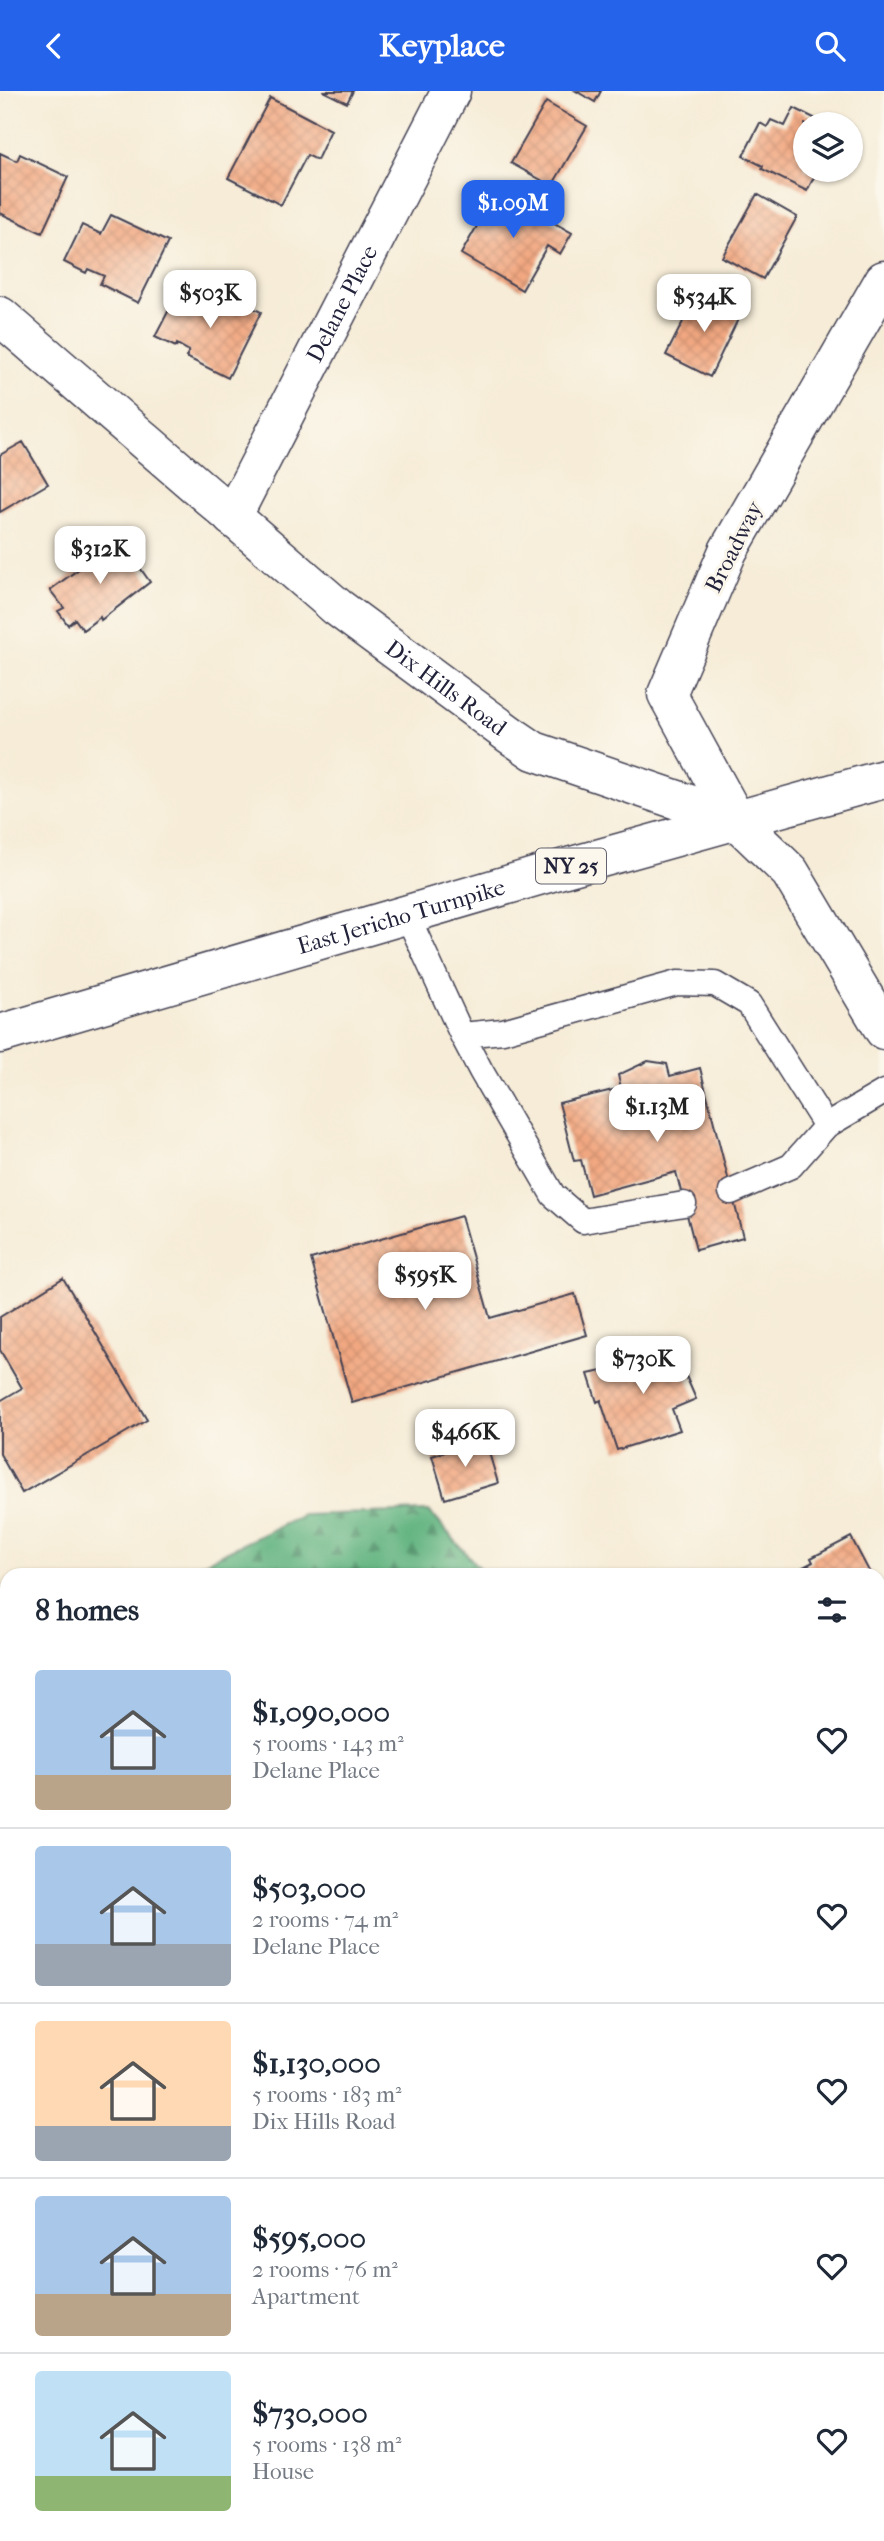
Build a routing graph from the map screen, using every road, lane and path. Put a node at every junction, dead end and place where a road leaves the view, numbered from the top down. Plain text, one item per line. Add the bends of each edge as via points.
1 (451, 91) edge
2 (884, 281) edge
3 (2, 322) edge
4 (232, 517) junction
5 (884, 779) edge
6 (736, 820) junction
7 (407, 915) junction
8 (884, 1030) edge
9 (0, 1034) edge
10 (462, 1035) junction
11 (884, 1092) edge
12 (826, 1126) junction
13 (731, 1192) dead end
14 (684, 1204) dead end

1 - 4 street, Delane Place
2 - 6 street, Broadway via 728,551 667,694
3 - 4 street, Dix Hills Road
4 - 6 street, Dix Hills Road via 337,607 534,751
5 - 6 street, East Jericho Turnpike / NY 25
6 - 7 street, East Jericho Turnpike / NY 25
6 - 8 street, Dix Hills Road via 790,872
7 - 9 street, East Jericho Turnpike / NY 25
7 - 10 lane
10 - 12 lane via 503,1031 677,983 715,984 750,1004
10 - 14 lane via 553,1195 583,1221
11 - 12 lane
12 - 13 lane via 791,1166

